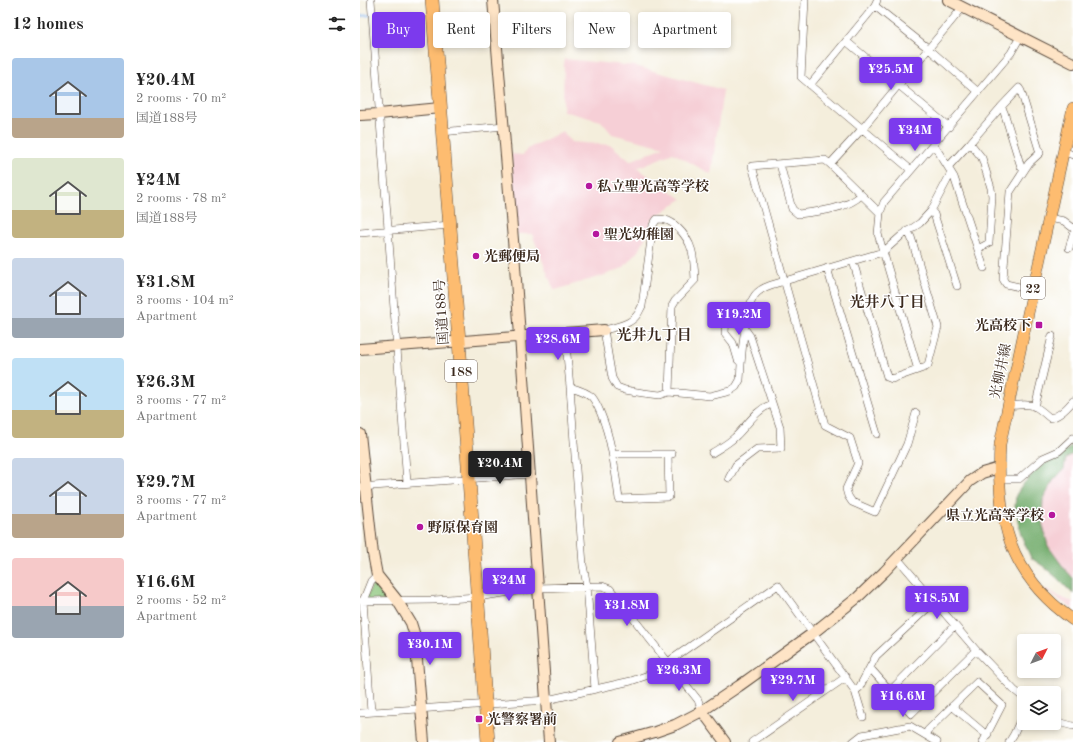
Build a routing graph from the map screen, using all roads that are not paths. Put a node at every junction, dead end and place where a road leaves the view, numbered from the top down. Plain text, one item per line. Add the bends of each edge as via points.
1 (371, 0) edge
2 (432, 0) edge
3 (493, 0) edge
4 (805, 0) edge
5 (948, 0) edge
6 (876, 3) edge
7 (963, 7) junction
8 (1020, 37) junction
9 (846, 41) junction
10 (929, 50) junction
11 (1073, 63) edge
12 (810, 84) junction
13 (898, 84) junction
14 (978, 92) junction
15 (1001, 107) junction
16 (440, 108) junction
17 (1073, 108) edge
18 (379, 114) junction
19 (360, 115) edge
20 (504, 126) junction
21 (949, 127) junction
22 (862, 129) junction
23 (442, 132) junction
24 (970, 144) junction
25 (933, 146) junction
26 (1068, 153) edge
27 (780, 164) junction
28 (830, 164) junction
29 (911, 170) junction
30 (950, 170) junction
31 (1024, 170) junction
32 (861, 195) junction
33 (931, 211) junction
34 (880, 213) junction
35 (1049, 218) junction
36 (450, 225) junction
37 (1073, 228) edge
38 (388, 230) junction
39 (907, 231) junction
40 (360, 232) edge
41 (1073, 234) edge
42 (1069, 248) dead end
43 (978, 249) junction
44 (883, 252) junction
45 (853, 261) junction
46 (827, 268) junction
47 (984, 268) dead end
48 (784, 281) junction
49 (957, 286) dead end
50 (1033, 290) junction
51 (726, 314) dead end
52 (745, 329) junction
53 (604, 330) junction
54 (565, 333) junction
55 (520, 336) junction
56 (1052, 336) dead end
57 (459, 341) junction
58 (397, 346) junction
59 (360, 350) edge
60 (741, 363) junction
61 (918, 370) junction
62 (570, 387) junction
63 (669, 392) junction
64 (1073, 401) edge
65 (772, 404) junction
66 (1009, 405) junction
67 (1036, 407) junction
68 (916, 413) dead end
69 (360, 434) edge
70 (877, 434) dead end
71 (1073, 438) edge
72 (712, 453) dead end
73 (613, 456) junction
74 (999, 473) junction
75 (530, 474) junction
76 (469, 478) junction
77 (729, 478) dead end
78 (407, 483) junction
79 (363, 486) edge
80 (898, 559) junction
81 (377, 575) junction
82 (587, 586) junction
83 (538, 588) junction
84 (477, 596) junction
85 (398, 600) junction
86 (362, 601) edge
87 (934, 602) junction
88 (1073, 620) edge
89 (954, 626) junction
90 (813, 633) junction
91 (976, 650) junction
92 (669, 664) junction
93 (870, 668) junction
94 (846, 677) junction
95 (595, 689) junction
96 (890, 691) junction
97 (855, 692) junction
98 (1017, 692) edge
99 (546, 700) junction
100 (485, 704) junction
101 (952, 706) junction
102 (422, 709) junction
103 (702, 711) junction
104 (371, 712) junction
105 (360, 713) edge
106 (863, 717) dead end
107 (1061, 723) edge
108 (1073, 726) edge
109 (1017, 727) edge
110 (988, 734) junction
111 (925, 735) junction
112 (863, 739) edge
113 (424, 742) edge
114 (488, 742) edge
115 (550, 742) edge
116 (620, 742) edge
117 (725, 742) edge
118 (752, 742) edge
119 (853, 742) edge
120 (937, 742) edge
121 (983, 742) edge
122 (1009, 742) edge

1 - 18 street
2 - 16 highway, 国道188号 / 188
3 - 20 street
4 - 12 street via 801,76
5 - 7 street
6 - 9 street
6 - 10 street
7 - 8 street
7 - 10 street
8 - 11 street
8 - 14 street via 1011,53
9 - 12 street
9 - 13 street
10 - 13 street
10 - 14 street
12 - 22 street
13 - 21 street
13 - 22 street
14 - 21 street
15 - 24 street
15 - 31 street
15 - 31 street via 1019,88 1040,153
16 - 18 street
16 - 23 highway, 国道188号 / 188
17 - 26 main road, 光柳井線 / 22
18 - 19 street
18 - 38 street
20 - 23 street
20 - 55 street
21 - 25 street
22 - 28 street
22 - 29 street
23 - 36 highway, 国道188号 / 188
24 - 30 street
24 - 43 street via 982,158 992,196 989,243
25 - 29 street
25 - 30 street
26 - 35 main road, 光柳井線 / 22
27 - 28 street via 825,160
27 - 32 street via 792,209 798,214 824,211
27 - 48 street via 752,166
28 - 32 street
29 - 34 street via 884,202
30 - 33 street
30 - 43 street
31 - 50 street via 1010,192 1003,279 1006,284
32 - 34 street
33 - 39 street via 920,223
33 - 49 street
34 - 44 street via 878,234
35 - 37 street via 1064,221
35 - 50 main road, 光柳井線 / 22
36 - 38 street
36 - 57 highway, 国道188号 / 188
38 - 40 street
38 - 58 street
39 - 44 street
39 - 61 street via 938,327 928,365
41 - 42 street
43 - 47 street
44 - 45 street
44 - 61 street
45 - 46 street
45 - 61 street via 887,377 892,379
46 - 48 street
46 - 70 street
48 - 52 street via 762,289 755,295 750,304
48 - 68 street via 825,425 850,438 858,463 846,489 852,502 875,512 907,444
50 - 66 main road, 光柳井線 / 22
51 - 60 street via 725,333 733,343
52 - 60 street
52 - 65 street via 750,336
53 - 54 street
53 - 63 street via 612,378 617,387 660,395
53 - 63 street via 622,325 637,315 642,306 653,225 657,219 673,223 689,242 694,260 695,280 672,306
54 - 55 street
54 - 62 street
55 - 57 street
55 - 75 street
56 - 67 street
57 - 58 street
57 - 76 highway, 国道188号 / 188
58 - 59 street
58 - 78 street
60 - 63 street via 740,380 730,391 710,396
62 - 73 street via 584,392 598,406 607,428
62 - 82 street via 583,565
64 - 67 street via 1054,418 1050,418
65 - 72 street via 748,422 735,437
65 - 77 street via 780,427 781,448 758,449 736,465
66 - 67 street
66 - 74 main road, 光柳井線 / 22 via 1000,444
69 - 79 street
71 - 74 street via 1059,451 1043,458 1019,479
73 - 73 street via 619,499 669,497 670,454
74 - 80 street via 982,472 970,481
74 - 88 main road, 光柳井線 / 22 via 1003,518 1016,557 1038,589
75 - 76 street
75 - 83 street
76 - 78 street
76 - 84 highway, 国道188号 / 188
78 - 79 street
79 - 81 street
80 - 87 street
80 - 90 street via 857,598
81 - 85 street
81 - 86 street via 371,581
82 - 83 street
82 - 92 street via 610,589
82 - 95 street
83 - 84 street
83 - 99 street
84 - 85 street
84 - 100 highway, 国道188号 / 188
85 - 86 street
85 - 102 street via 411,622 415,636
86 - 104 street
87 - 89 street
87 - 93 street via 876,656
89 - 91 street
89 - 96 street
90 - 92 street via 778,585 672,659
90 - 94 street
90 - 103 street
91 - 96 street via 911,714
91 - 98 street
92 - 95 street via 654,673 631,681
92 - 103 street via 698,700
93 - 96 street
93 - 97 street
94 - 97 street
94 - 118 street
95 - 99 street
97 - 106 street
99 - 100 street
99 - 115 street
100 - 102 street
100 - 114 highway, 国道188号 / 188
101 - 110 street
101 - 110 street via 977,682 1002,705
101 - 111 street
102 - 104 street
102 - 113 street
103 - 116 street via 675,725
103 - 117 street
104 - 105 street
107 - 108 street
109 - 122 street
110 - 121 street
111 - 112 street via 910,726
111 - 120 street
112 - 119 street

